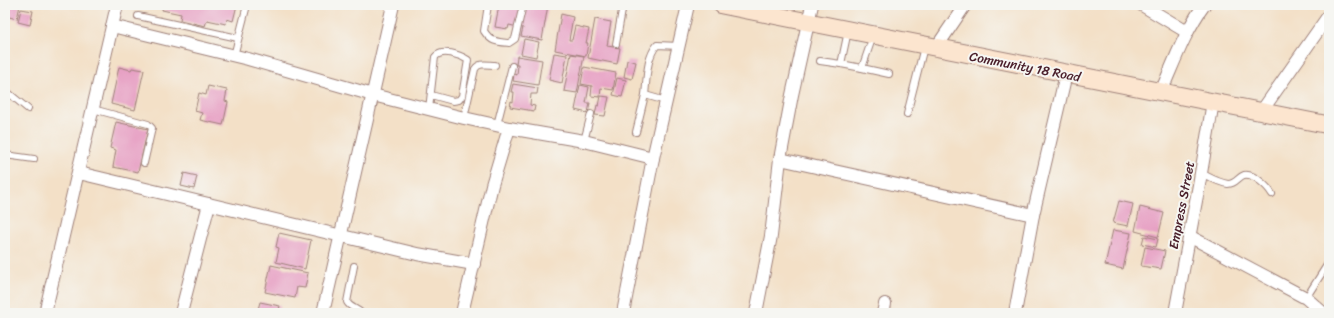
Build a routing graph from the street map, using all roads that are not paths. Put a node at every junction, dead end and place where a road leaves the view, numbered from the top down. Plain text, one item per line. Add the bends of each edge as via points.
1 (117, 5) edge
2 (246, 5) edge
3 (393, 5) edge
4 (488, 5) edge
5 (523, 5) edge
6 (624, 5) edge
7 (688, 5) edge
8 (722, 5) edge
9 (812, 5) edge
10 (965, 5) edge
11 (1142, 5) edge
12 (1204, 5) edge
13 (1329, 15) edge
14 (138, 16) dead end
15 (808, 23) junction
16 (112, 26) junction
17 (848, 31) junction
18 (1187, 32) junction
19 (873, 36) junction
20 (238, 38) junction
21 (616, 44) dead end
22 (679, 46) junction
23 (930, 47) junction
24 (234, 56) junction
25 (820, 61) dead end
26 (841, 64) junction
27 (495, 65) dead end
28 (512, 66) dead end
29 (862, 68) junction
30 (889, 74) dead end
31 (1066, 74) junction
32 (5, 90) edge
33 (1162, 92) junction
34 (373, 95) junction
35 (431, 95) junction
36 (645, 95) junction
37 (666, 101) junction
38 (1213, 102) junction
39 (93, 109) junction
40 (429, 109) junction
41 (28, 110) dead end
42 (1261, 112) junction
43 (591, 114) dead end
44 (907, 114) dead end
45 (464, 118) junction
46 (1329, 126) edge
47 (503, 127) junction
48 (636, 132) dead end
49 (584, 141) junction
50 (5, 155) edge
51 (653, 158) junction
52 (34, 159) dead end
53 (780, 159) junction
54 (144, 163) dead end
55 (79, 173) junction
56 (1201, 173) junction
57 (1272, 194) dead end
58 (209, 204) junction
59 (1033, 215) junction
60 (341, 236) junction
61 (1189, 236) junction
62 (1329, 262) edge
63 (474, 264) junction
64 (354, 266) dead end
65 (1306, 298) junction
66 (45, 313) edge
67 (180, 313) edge
68 (323, 313) edge
69 (361, 313) edge
70 (462, 313) edge
71 (623, 313) edge
72 (756, 313) edge
73 (1015, 313) edge
74 (1175, 313) edge
75 (1323, 313) edge

1 - 16 street
2 - 20 lane
3 - 34 street
4 - 5 lane via 484,31 496,42 509,43 515,39
6 - 21 lane
7 - 22 street
8 - 15 main road, Community 18 Road
9 - 15 street
10 - 23 street
11 - 18 street
12 - 18 street
13 - 42 street
14 - 20 lane
15 - 17 main road, Community 18 Road
15 - 53 street
16 - 24 street
16 - 39 street
17 - 19 main road, Community 18 Road
17 - 26 lane
18 - 33 street
19 - 23 main road, Community 18 Road
19 - 29 lane
20 - 24 lane
22 - 36 lane via 657,45 653,50
22 - 37 street
23 - 31 main road, Community 18 Road
23 - 44 lane
24 - 34 street
25 - 26 lane
26 - 29 lane
27 - 45 lane via 482,64 475,69
28 - 47 lane
29 - 30 lane
31 - 33 main road, Community 18 Road
31 - 59 street
32 - 41 lane
33 - 38 main road, Community 18 Road
34 - 40 street
34 - 60 street
35 - 35 lane via 437,54 449,53 468,60 462,96 459,100
35 - 40 lane
36 - 37 lane
36 - 48 lane
37 - 51 street
38 - 42 main road, Community 18 Road
38 - 56 street, Empress Street
39 - 54 lane via 148,124 152,128
39 - 55 street
40 - 45 street
42 - 46 main road, Community 18 Road
43 - 49 lane
45 - 47 street
47 - 49 street
47 - 63 street
49 - 51 street
50 - 52 lane
51 - 71 street
53 - 59 street
53 - 72 street via 771,236
55 - 58 street
55 - 66 street
56 - 57 lane via 1226,184 1249,176 1267,186
56 - 61 street, Empress Street
58 - 60 street
58 - 67 street
59 - 73 street
60 - 63 street via 416,254
60 - 68 street
61 - 65 street
61 - 74 street, Empress Street
62 - 65 lane
63 - 70 street
64 - 69 lane via 347,302
65 - 75 street

